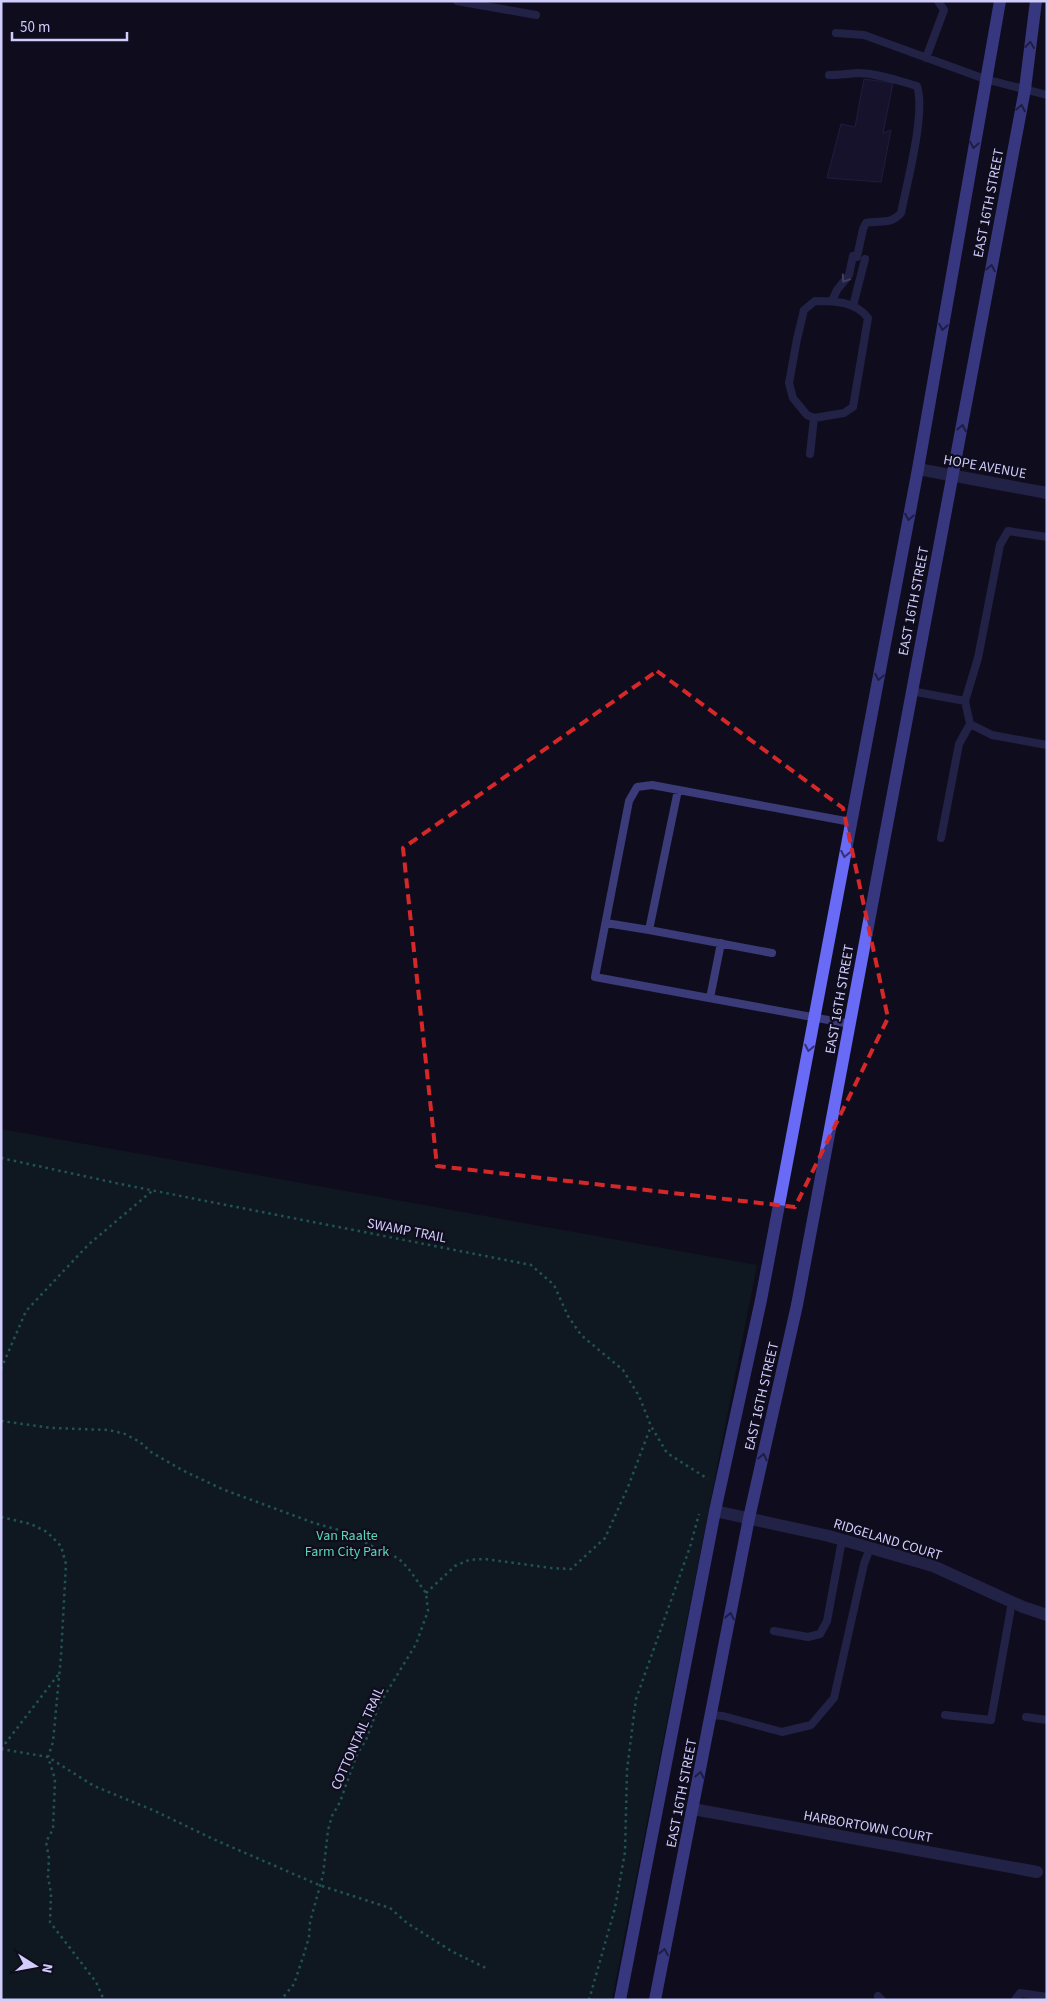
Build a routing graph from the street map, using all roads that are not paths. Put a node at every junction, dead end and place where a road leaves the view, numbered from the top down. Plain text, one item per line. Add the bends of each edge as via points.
1 (457, 1) edge
2 (938, 1) edge
3 (946, 1) edge
4 (1000, 1) edge
5 (1036, 1) edge
6 (944, 10) junction
7 (536, 15) dead end
8 (836, 33) dead end
9 (926, 58) junction
10 (829, 75) dead end
11 (985, 79) junction
12 (1025, 90) junction
13 (1047, 95) edge
14 (859, 258) junction
15 (832, 301) junction
16 (853, 306) junction
17 (814, 418) junction
18 (810, 454) dead end
19 (918, 469) junction
20 (953, 476) junction
21 (1047, 493) edge
22 (1047, 537) edge
23 (911, 691) junction
24 (965, 701) junction
25 (970, 724) junction
26 (1047, 745) edge
27 (678, 790) junction
28 (852, 822) junction
29 (941, 838) dead end
30 (606, 924) junction
31 (649, 930) junction
32 (721, 944) junction
33 (772, 954) dead end
34 (710, 998) junction
35 (815, 1018) junction
36 (850, 1024) junction
37 (715, 1511) junction
38 (749, 1518) junction
39 (842, 1540) junction
40 (870, 1548) junction
41 (1012, 1602) junction
42 (1047, 1615) edge
43 (774, 1631) dead end
44 (711, 1715) junction
45 (945, 1715) dead end
46 (1026, 1717) dead end
47 (1047, 1720) edge
48 (693, 1809) junction
49 (1037, 1872) dead end
50 (1047, 1997) edge
51 (620, 2000) edge
52 (655, 2000) edge
53 (1014, 2000) edge

1 - 7 lane
2 - 6 lane
3 - 6 lane
4 - 11 main road, EAST 16TH STREET
12 -> 5 main road, EAST 16TH STREET
6 - 9 lane
8 - 9 lane via 864,35
9 - 11 lane
10 - 14 lane via 860,73 896,80 917,86 920,93 919,122 902,213 888,222 866,223
11 - 12 lane
11 -> 19 main road, EAST 16TH STREET
12 - 13 lane
20 -> 12 main road, EAST 16TH STREET
14 -> 15 lane
14 - 16 lane
15 - 16 lane
15 - 17 lane via 814,300 804,310 789,383 793,398 807,415
16 - 17 lane via 868,318 853,407 844,413
17 - 18 lane
19 - 20 street, HOPE AVENUE
19 -> 28 main road, EAST 16TH STREET
20 - 21 street, HOPE AVENUE
20 - 23 main road, EAST 16TH STREET
22 - 24 lane via 1008,531 1000,545 978,658
23 - 24 lane
23 - 36 main road, EAST 16TH STREET
24 - 25 lane
25 - 26 lane via 992,735
25 - 29 lane via 959,744
27 - 28 lane
27 - 30 lane via 652,785 637,787 629,801
27 - 31 lane
28 -> 35 main road, EAST 16TH STREET
30 - 31 lane
30 - 34 lane via 596,977
31 - 32 lane
32 - 33 lane
32 - 34 lane
34 - 35 lane
35 - 36 lane
35 -> 37 main road, EAST 16TH STREET via 762,1300
38 -> 36 main road, EAST 16TH STREET via 797,1305
37 - 38 street, RIDGELAND COURT
37 - 51 main road, EAST 16TH STREET
38 - 39 street, RIDGELAND COURT
44 -> 38 main road, EAST 16TH STREET
39 - 40 street, RIDGELAND COURT
39 - 43 lane via 827,1621 820,1634 808,1637
40 - 41 street, RIDGELAND COURT via 933,1566
40 - 44 lane via 834,1698 811,1725 782,1732
41 - 42 street, RIDGELAND COURT
41 - 45 lane via 991,1720
48 -> 44 main road, EAST 16TH STREET
46 - 47 lane
48 - 49 street, HARBORTOWN COURT
52 -> 48 main road, EAST 16TH STREET
50 - 53 lane via 1020,1993

